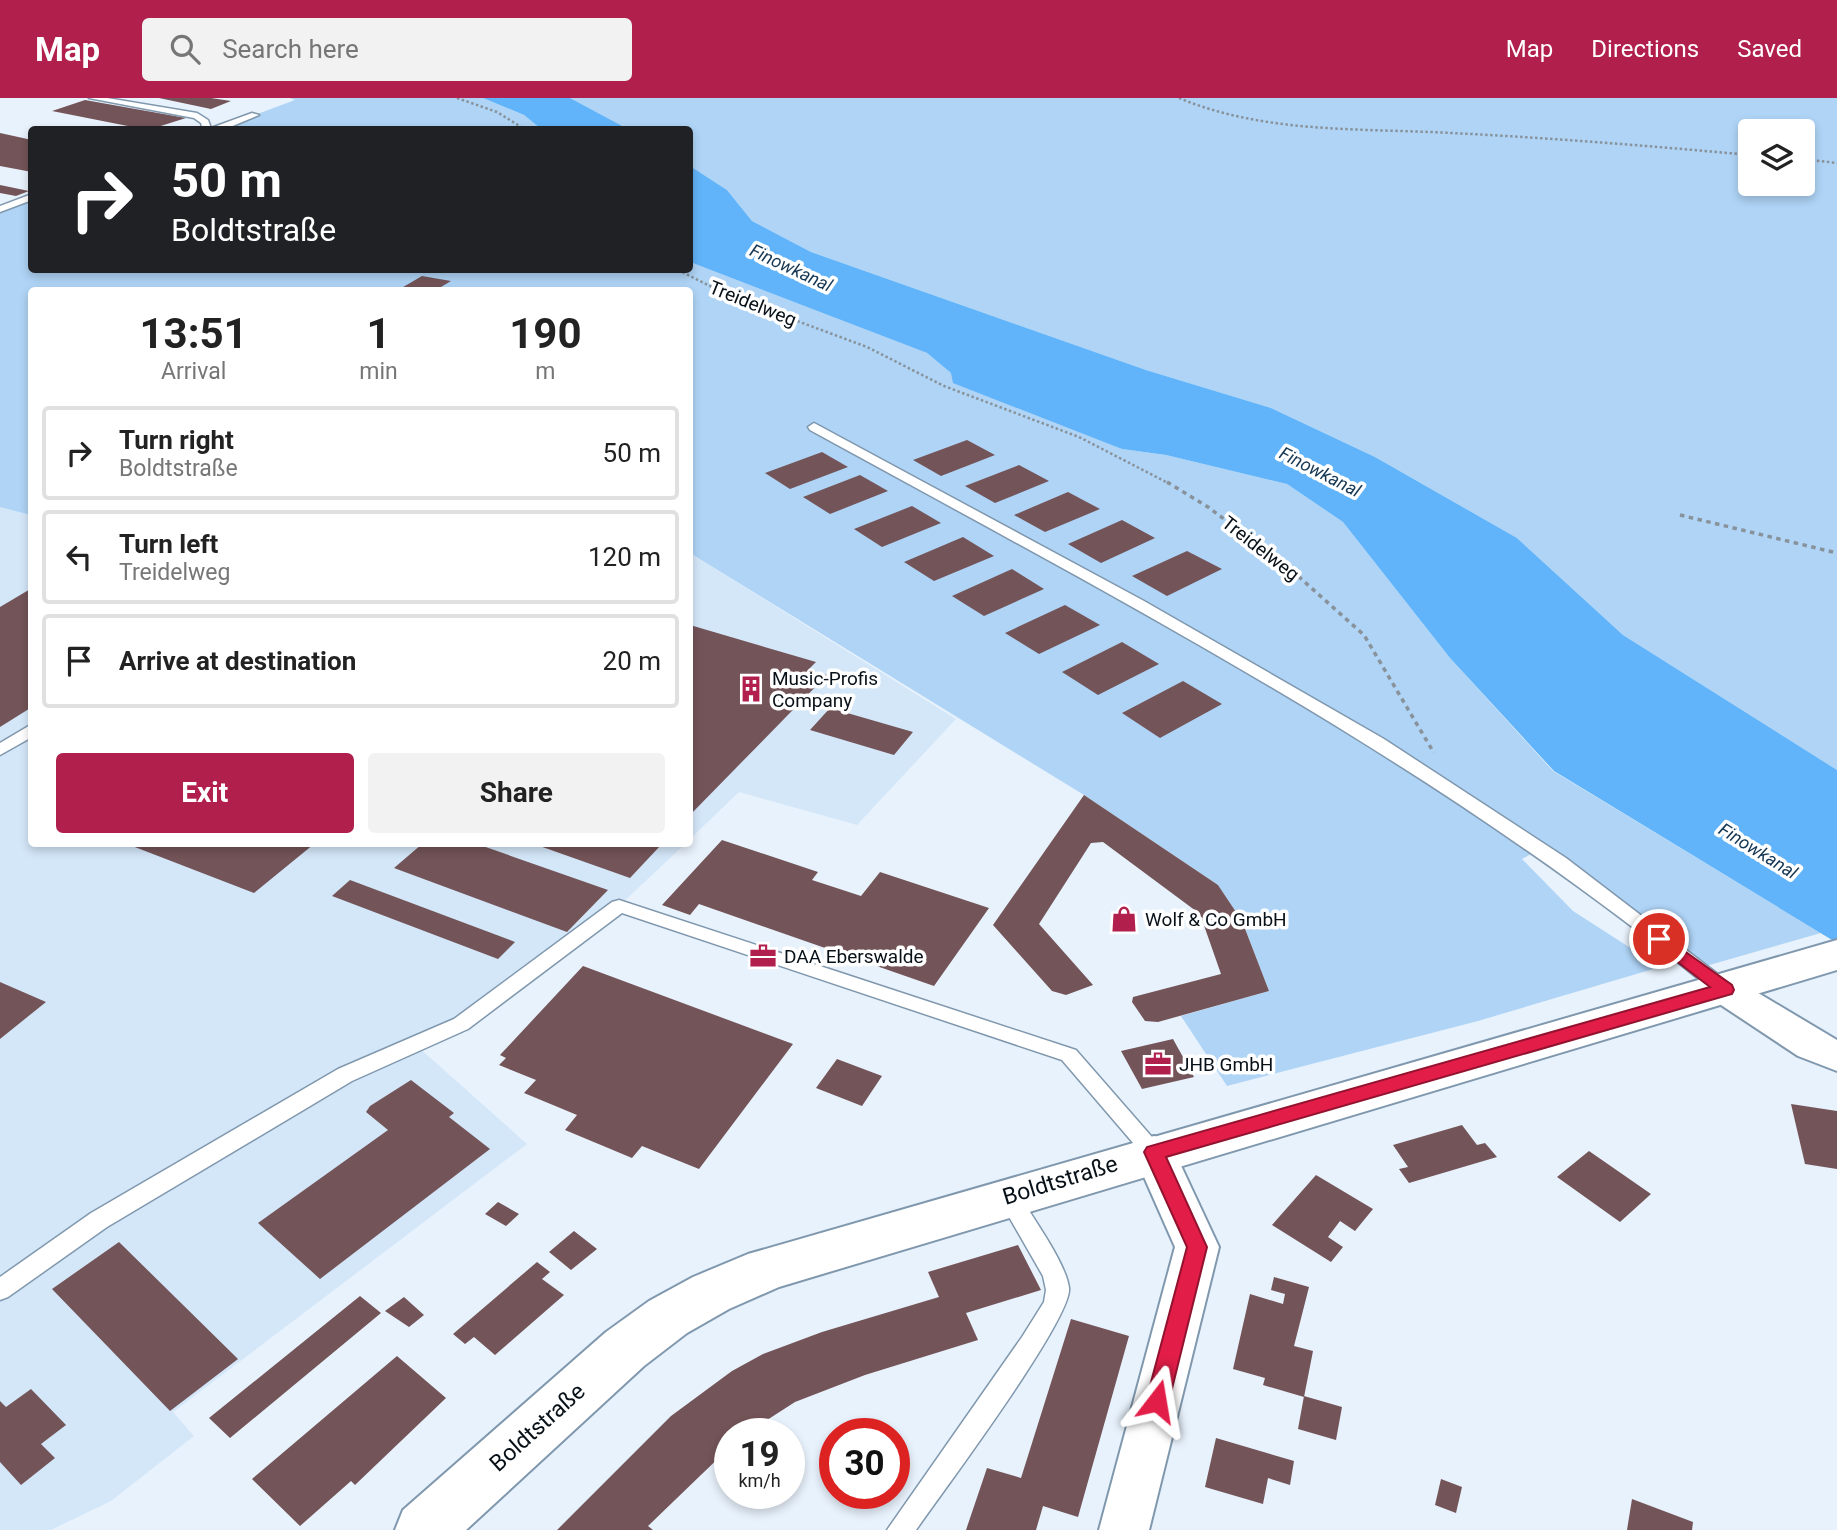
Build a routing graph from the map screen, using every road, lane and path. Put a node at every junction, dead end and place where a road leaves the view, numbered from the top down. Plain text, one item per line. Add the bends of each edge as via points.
1 (93, 98) edge
2 (457, 98) edge
3 (1179, 98) edge
4 (255, 115) dead end
5 (206, 126) edge
6 (225, 126) edge
7 (520, 126) edge
8 (1738, 154) edge
9 (1815, 160) edge
10 (1837, 163) edge
11 (28, 198) edge
12 (0, 209) edge
13 (684, 273) edge
14 (814, 427) dead end
15 (1680, 515) dead end
16 (1837, 552) edge
17 (28, 732) edge
18 (0, 750) edge
19 (1458, 792) junction
20 (1824, 958) edge
21 (1725, 990) junction
22 (1837, 1056) edge
23 (1154, 1152) junction
24 (1008, 1196) junction
25 (0, 1290) edge
26 (424, 1530) edge
27 (900, 1530) edge
28 (1124, 1530) edge

1 - 5 lane via 197,117
2 - 7 path via 497,112
3 - 8 path via 1225,114 1285,123 1596,140
4 - 6 lane
9 - 10 path
11 - 12 lane
13 - 19 path, Treidelweg via 730,296 867,347 944,386 1079,436 1208,507 1288,567 1364,635
14 - 19 lane via 1295,693
15 - 16 path
17 - 18 lane
19 - 21 lane
20 - 21 main road, Boldtstraße
21 - 22 street via 1812,1046
21 - 23 main road, Boldtstraße
23 - 24 main road, Boldtstraße
23 - 25 lane via 1069,1055 619,906 461,1024 345,1075 99,1220
23 - 28 street via 1197,1247
24 - 26 main road, Boldtstraße via 766,1269 689,1305 625,1349
24 - 27 lane via 1054,1274 1055,1304

